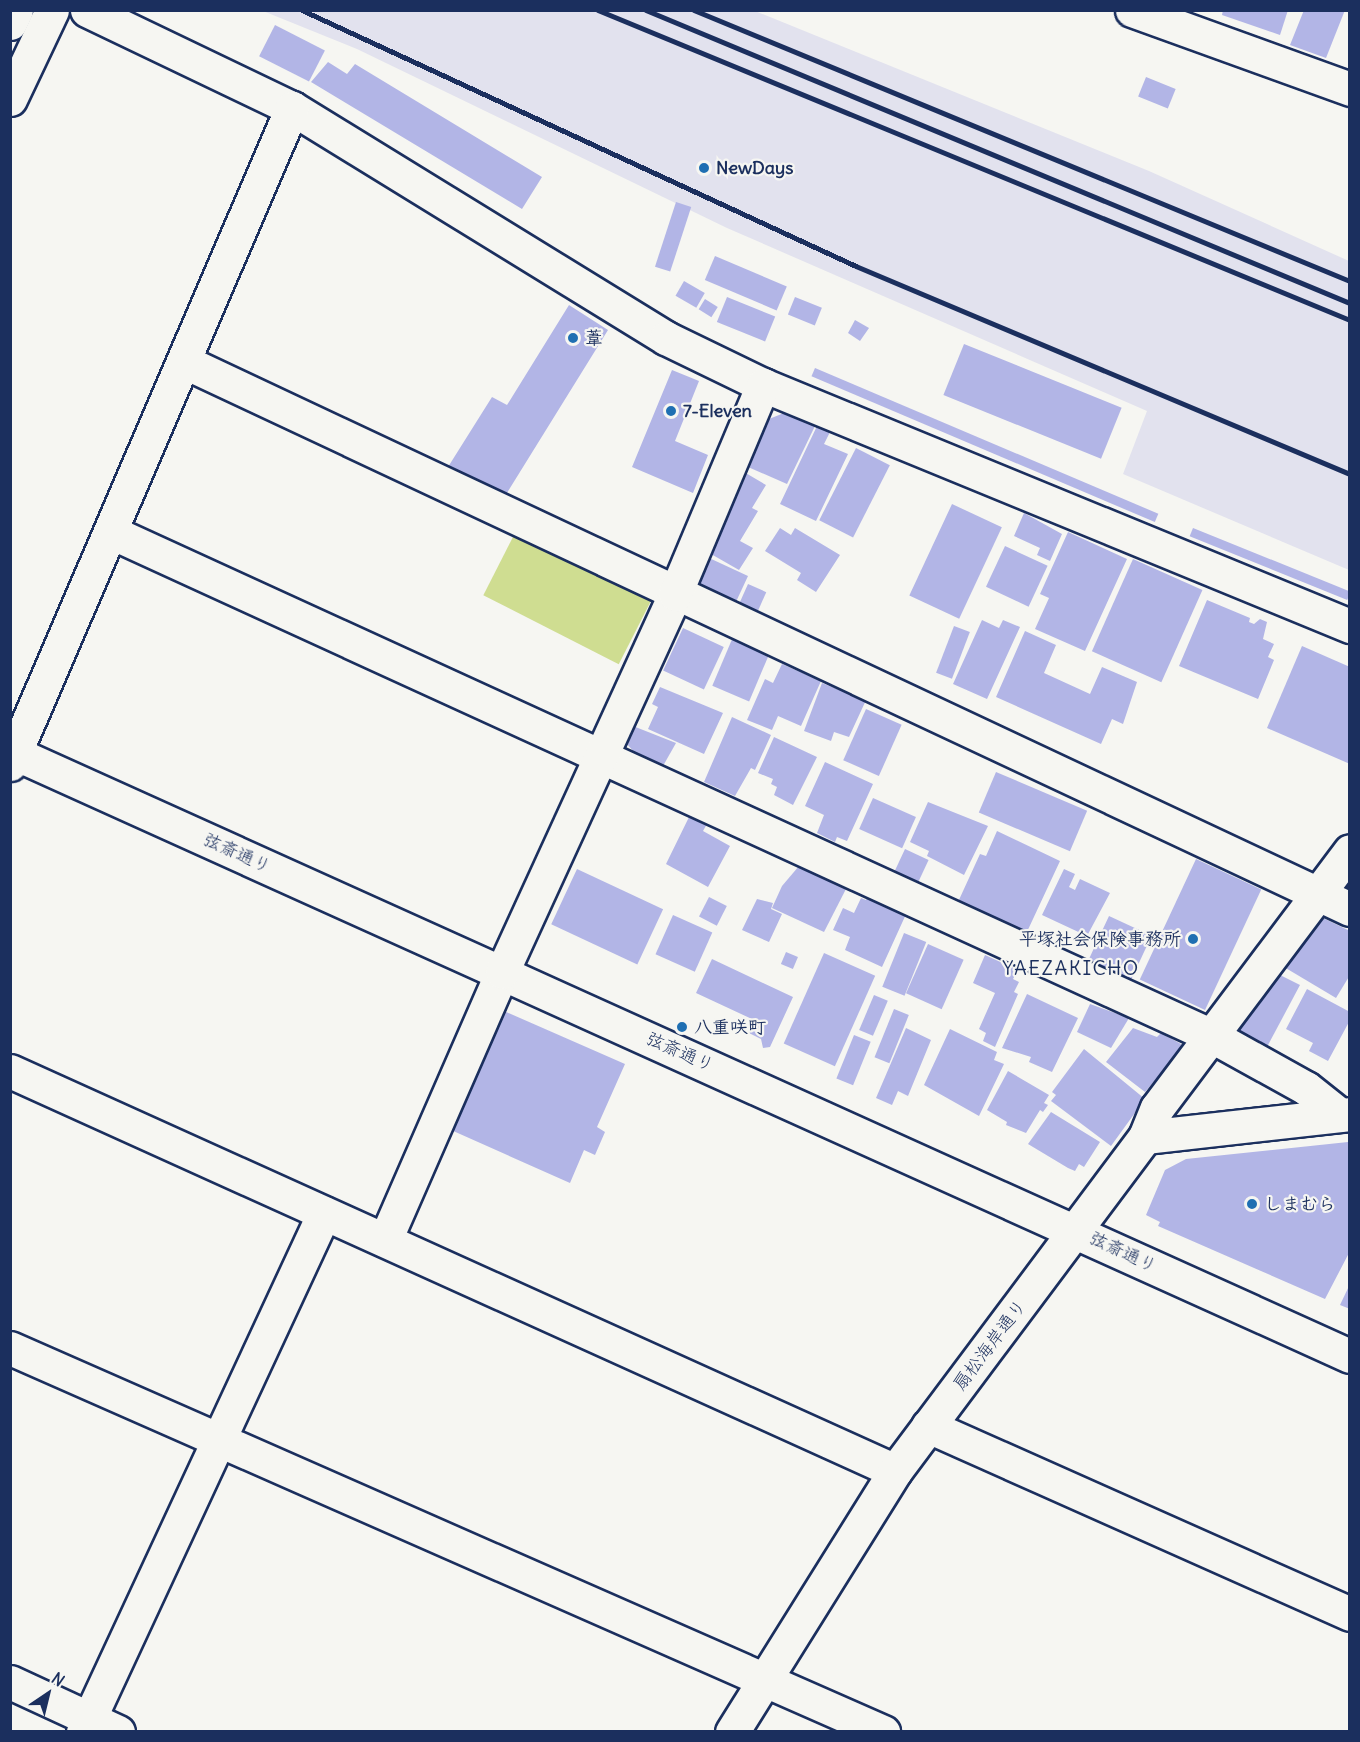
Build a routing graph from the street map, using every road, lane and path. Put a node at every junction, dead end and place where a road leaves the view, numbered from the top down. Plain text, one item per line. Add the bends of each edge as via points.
1 (16, 10) edge
2 (52, 10) edge
3 (87, 10) edge
4 (1131, 10) edge
5 (10, 23) edge
6 (1350, 89) edge
7 (10, 99) edge
8 (292, 108) junction
9 (185, 362) junction
10 (763, 385) junction
11 (111, 532) junction
12 (675, 594) junction
13 (1350, 626) edge
14 (12, 756) edge
15 (603, 756) junction
16 (1350, 851) edge
17 (1316, 894) junction
18 (1350, 909) edge
19 (502, 972) junction
20 (1212, 1036) junction
21 (10, 1071) edge
22 (1345, 1114) edge
23 (1145, 1137) junction
24 (324, 1213) junction
25 (1076, 1230) junction
26 (385, 1240) junction
27 (10, 1348) edge
28 (1350, 1356) edge
29 (928, 1426) junction
30 (220, 1442) junction
31 (896, 1471) junction
32 (1350, 1614) edge
33 (762, 1679) junction
34 (10, 1682) edge
35 (86, 1725) edge
36 (118, 1731) edge
37 (732, 1731) edge
38 (883, 1731) edge

1 - 5 street
2 - 7 street
3 - 8 street
4 - 6 street
8 - 9 street
8 - 10 street via 666,338
9 - 11 street
9 - 12 street
10 - 12 street
10 - 13 street
11 - 14 street
11 - 15 street
12 - 15 street
12 - 17 street
14 - 19 street, 弦斎通り
15 - 19 street
15 - 20 street
16 - 17 street, 扇松海岸通り
17 - 18 street
17 - 20 street, 扇松海岸通り
19 - 25 street, 弦斎通り
19 - 26 street
20 - 22 street
20 - 23 street, 扇松海岸通り via 1157,1108
21 - 24 street
22 - 23 street
23 - 25 street, 扇松海岸通り
24 - 26 street
24 - 30 street
25 - 28 street, 弦斎通り
25 - 29 street, 扇松海岸通り
26 - 31 street
27 - 30 street
29 - 31 street, 扇松海岸通り
29 - 32 street
30 - 33 street
30 - 35 street
31 - 33 street, 扇松海岸通り
33 - 37 street, 扇松海岸通り
33 - 38 street
34 - 35 street
35 - 36 street

